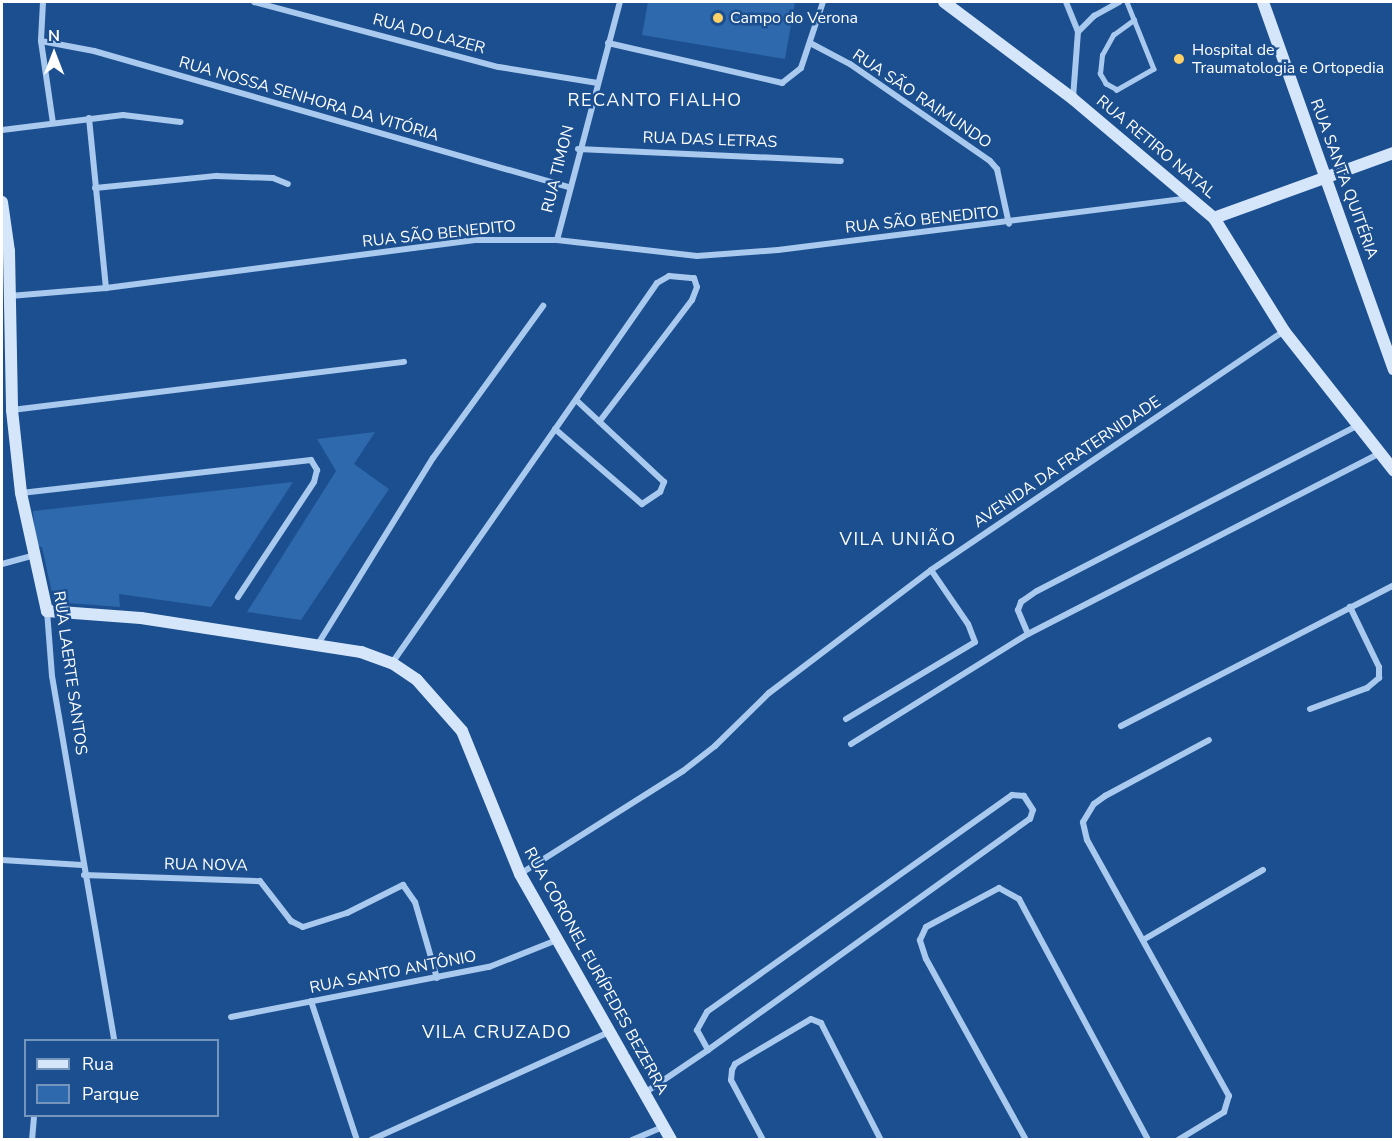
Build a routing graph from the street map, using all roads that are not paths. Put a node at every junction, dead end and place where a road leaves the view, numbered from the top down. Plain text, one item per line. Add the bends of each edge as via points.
1 (43, 2) edge
2 (254, 2) edge
3 (620, 2) edge
4 (823, 2) edge
5 (944, 2) edge
6 (1066, 2) edge
7 (1119, 2) edge
8 (1127, 2) edge
9 (1263, 2) edge
10 (1134, 20) junction
11 (1078, 32) junction
12 (41, 41) junction
13 (608, 44) junction
14 (812, 44) junction
15 (598, 83) junction
16 (1073, 99) junction
17 (89, 118) junction
18 (181, 122) dead end
19 (53, 123) junction
20 (2, 130) edge
21 (578, 149) junction
22 (1394, 153) edge
23 (841, 162) dead end
24 (1326, 176) junction
25 (288, 184) dead end
26 (568, 187) junction
27 (95, 188) junction
28 (1193, 198) junction
29 (2, 202) edge
30 (1214, 218) junction
31 (1009, 224) junction
32 (557, 240) junction
33 (106, 288) junction
34 (10, 296) junction
35 (543, 306) dead end
36 (1284, 331) junction
37 (404, 362) dead end
38 (1394, 369) edge
39 (576, 400) junction
40 (12, 410) junction
41 (599, 422) junction
42 (1358, 426) junction
43 (555, 429) junction
44 (1380, 453) junction
45 (1394, 471) edge
46 (21, 493) junction
47 (32, 556) junction
48 (2, 564) edge
49 (931, 570) junction
50 (1394, 585) edge
51 (238, 597) dead end
52 (1350, 608) junction
53 (47, 611) junction
54 (1028, 634) junction
55 (318, 644) junction
56 (392, 663) junction
57 (1310, 710) dead end
58 (846, 720) dead end
59 (1121, 726) dead end
60 (1209, 740) dead end
61 (851, 744) dead end
62 (2, 860) edge
63 (82, 865) junction
64 (1263, 870) dead end
65 (520, 874) junction
66 (84, 875) junction
67 (557, 940) junction
68 (1143, 940) junction
69 (436, 978) junction
70 (311, 1001) junction
71 (231, 1017) dead end
72 (609, 1032) junction
73 (114, 1039) edge
74 (708, 1050) junction
75 (646, 1092) junction
76 (34, 1118) dead end
77 (664, 1126) junction
78 (32, 1140) edge
79 (357, 1140) edge
80 (371, 1140) edge
81 (632, 1140) edge
82 (671, 1140) edge
83 (763, 1140) edge
84 (881, 1140) edge
85 (1026, 1140) edge
86 (1148, 1140) edge
87 (1178, 1140) edge

1 - 12 street
2 - 15 street, RUA DO LAZER via 498,67
3 - 13 street, RUA TIMON
4 - 14 street
5 - 16 street, RUA RETIRO NATAL
6 - 11 street
7 - 11 street via 1094,16
8 - 10 lane
9 - 24 street, RUA SANTA QUITÉRIA
10 - 10 lane via 1154,69 1117,90 1106,84 1100,74 1102,55 1113,35
11 - 16 street
12 - 19 street
12 - 26 street, RUA NOSSA SENHORA DA VITÓRIA via 105,54
13 - 14 street via 775,84 795,76
13 - 15 street, RUA TIMON
14 - 31 street, RUA SÃO RAIMUNDO via 850,64 990,161 997,169
15 - 21 street, RUA TIMON
16 - 28 street, RUA RETIRO NATAL
17 - 18 street via 123,116
17 - 19 street
17 - 27 street
19 - 20 street
21 - 23 street, RUA DAS LETRAS
21 - 26 street, RUA TIMON
22 - 24 street
24 - 30 street
24 - 38 street, RUA SANTA QUITÉRIA
25 - 27 street via 273,178 216,176
26 - 32 street, RUA TIMON
27 - 33 street
28 - 30 street, RUA RETIRO NATAL
28 - 31 street, RUA SÃO BENEDITO
29 - 34 street, RUA LAERTE SANTOS
30 - 36 street, RUA RETIRO NATAL
31 - 32 street, RUA SÃO BENEDITO via 697,256
32 - 33 street, RUA SÃO BENEDITO via 477,240
33 - 34 street, RUA SÃO BENEDITO
34 - 40 street, RUA LAERTE SANTOS
35 - 55 street via 433,458
36 - 42 street, RUA RETIRO NATAL
36 - 49 street, AVENIDA DA FRATERNIDADE
37 - 40 street
39 - 41 street
39 - 41 street via 657,283 669,276 694,278 697,286 692,300
39 - 43 street
40 - 46 street, RUA LAERTE SANTOS
41 - 43 street via 664,482 653,498 642,504
42 - 44 street, RUA RETIRO NATAL
42 - 54 street via 1037,591 1021,602 1018,610
43 - 56 street
44 - 45 street, RUA RETIRO NATAL
44 - 54 street
46 - 47 street, RUA LAERTE SANTOS
46 - 51 street via 311,460 317,470 314,482
47 - 48 street
47 - 53 street, RUA LAERTE SANTOS
49 - 58 street via 968,624 975,642
49 - 65 street, AVENIDA DA FRATERNIDADE via 769,693 683,771
50 - 52 street
52 - 57 street via 1379,666 1379,678 1367,688
52 - 59 street
53 - 55 street, RUA CORONEL EURÍPEDES BEZERRA via 141,618
53 - 63 street, RUA LAERTE SANTOS via 52,676
54 - 61 street
55 - 56 street, RUA CORONEL EURÍPEDES BEZERRA
56 - 65 street, RUA CORONEL EURÍPEDES BEZERRA via 417,680 462,731
60 - 68 street via 1105,796 1094,804 1083,822 1087,840
62 - 63 street
63 - 66 street, RUA LAERTE SANTOS
64 - 68 street
65 - 67 street, RUA CORONEL EURÍPEDES BEZERRA
66 - 69 street, RUA NOVA via 260,880 291,921 303,927 347,913 403,885 415,902
66 - 73 street, RUA LAERTE SANTOS
67 - 69 street, RUA SANTO ANTÔNIO via 489,967
67 - 72 street, RUA CORONEL EURÍPEDES BEZERRA
68 - 87 street via 1229,1096 1228,1108
69 - 70 street, RUA SANTO ANTÔNIO
70 - 71 street, RUA SANTO ANTÔNIO
70 - 79 street
72 - 75 street, RUA CORONEL EURÍPEDES BEZERRA
72 - 80 street
74 - 74 street via 1030,819 1033,810 1024,796 1012,795 707,1012 697,1030
74 - 75 street
75 - 77 street, RUA CORONEL EURÍPEDES BEZERRA
76 - 78 street
77 - 81 street
77 - 82 street, RUA CORONEL EURÍPEDES BEZERRA
83 - 84 street via 731,1080 732,1070 735,1064 804,1022 816,1019
85 - 86 street via 920,940 926,927 999,888 1019,899

